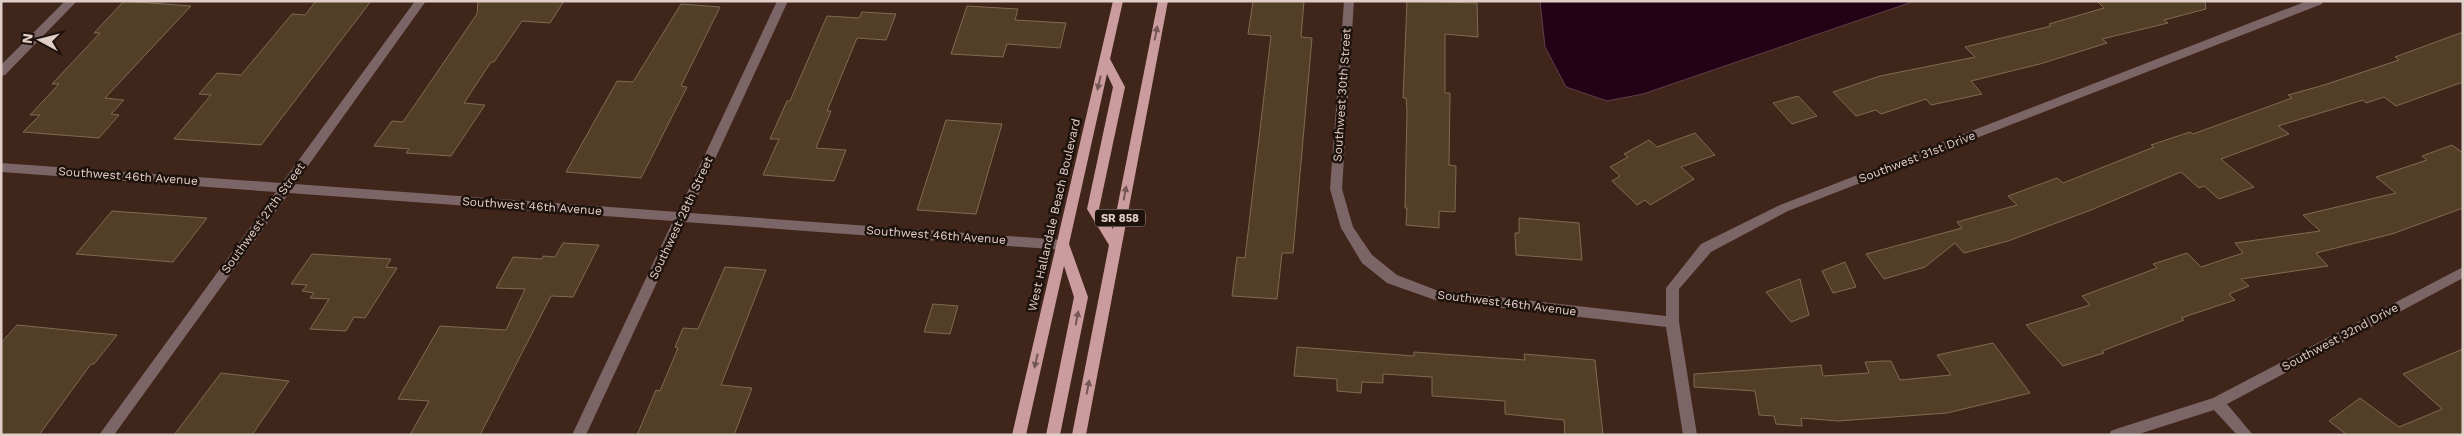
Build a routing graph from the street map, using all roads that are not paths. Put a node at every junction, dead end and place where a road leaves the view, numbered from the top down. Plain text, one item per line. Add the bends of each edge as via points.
1 (72, 1) edge
2 (421, 1) edge
3 (783, 1) edge
4 (1118, 1) edge
5 (1163, 1) edge
6 (1349, 1) edge
7 (2318, 1) edge
8 (1105, 59) junction
9 (1, 72) edge
10 (1, 167) edge
11 (285, 187) junction
12 (1336, 189) joint
13 (681, 217) junction
14 (1115, 243) junction
15 (1063, 245) junction
16 (2463, 272) edge
17 (1672, 322) junction
18 (2217, 403) junction
19 (106, 435) edge
20 (579, 435) edge
21 (1019, 435) edge
22 (1053, 435) edge
23 (1079, 435) edge
24 (1690, 435) edge
25 (2116, 435) edge
26 (2246, 435) edge

1 - 9 street
2 - 11 street, Southwest 27th Street
3 - 13 street, Southwest 28th Street
4 - 8 main road, West Hallandale Beach Boulevard
14 -> 5 main road, SR 858
6 - 12 street, Southwest 30th Street
7 - 17 street, Southwest 31st Drive via 1784,208 1706,248 1672,288
8 - 14 main road via 1119,87 1093,209
8 -> 15 main road, West Hallandale Beach Boulevard
10 - 11 street, Southwest 46th Avenue
11 - 13 street, Southwest 46th Avenue
11 - 19 street, Southwest 27th Street
12 - 17 street, Southwest 46th Avenue via 1347,228 1367,259 1392,279 1435,296
13 - 15 street, Southwest 46th Avenue
13 - 20 street, Southwest 28th Street
23 -> 14 main road, SR 858
15 -> 21 main road, West Hallandale Beach Boulevard
22 -> 15 main road via 1081,297
16 - 18 street, Southwest 32nd Drive
17 - 24 street, Southwest 31st Drive
18 - 25 street, Southwest 32nd Drive
18 - 26 street

